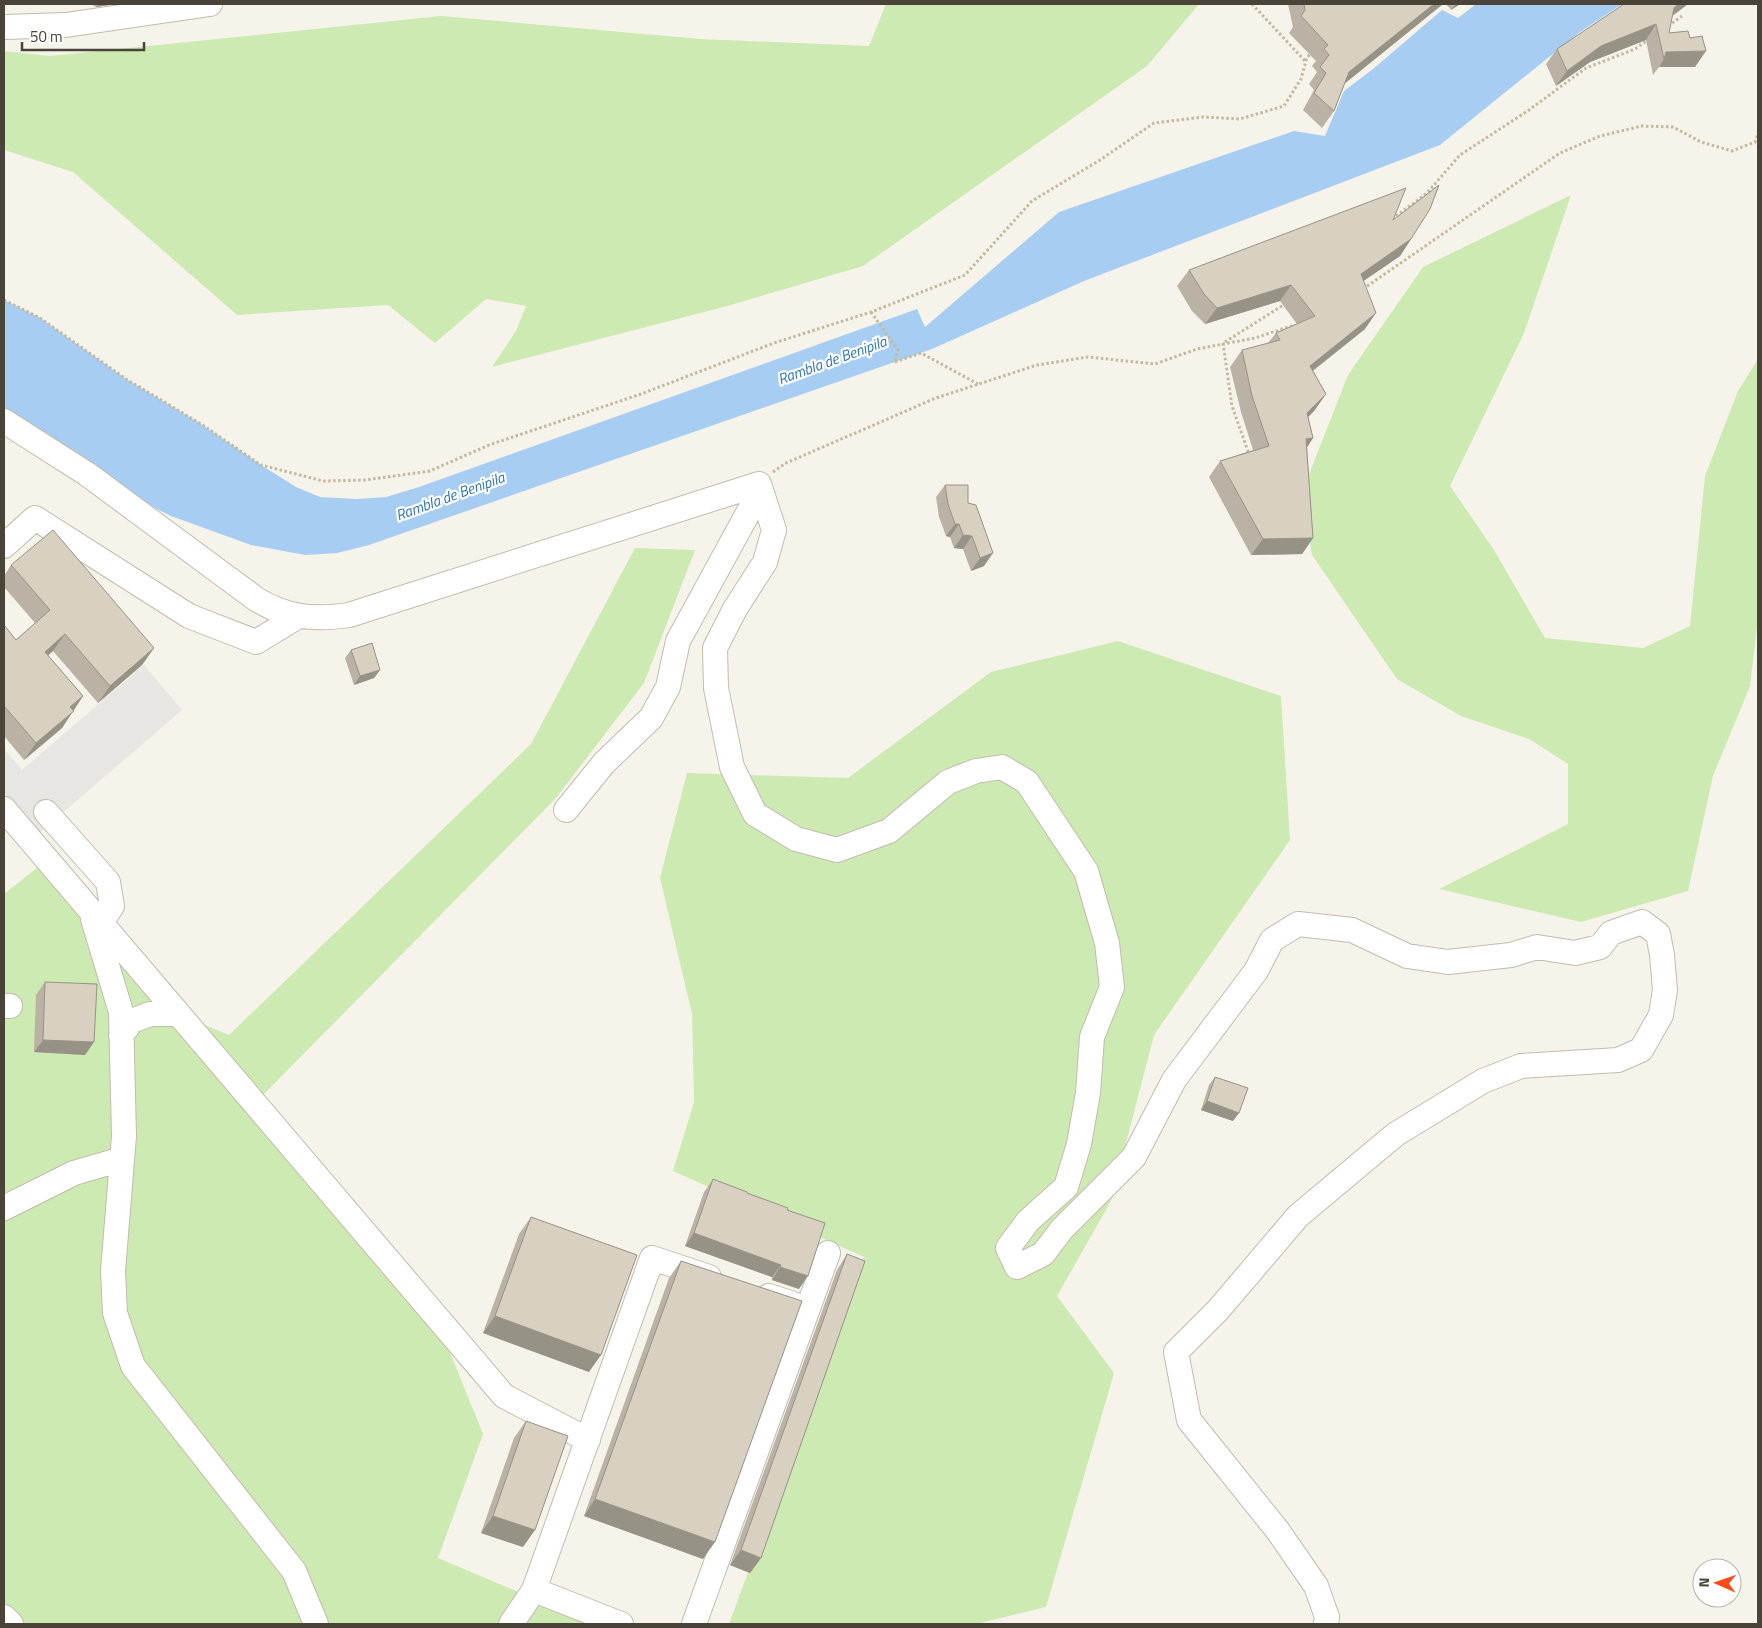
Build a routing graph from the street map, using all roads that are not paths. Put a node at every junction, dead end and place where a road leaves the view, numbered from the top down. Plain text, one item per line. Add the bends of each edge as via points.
1 (210, 4) edge
2 (4, 27) edge
3 (4, 421) edge
4 (759, 484) junction
5 (4, 546) edge
6 (298, 617) junction
7 (4, 809) edge
8 (566, 810) dead end
9 (46, 812) dead end
10 (96, 917) junction
11 (178, 1014) junction
12 (121, 1035) junction
13 (122, 1158) junction
14 (4, 1208) edge
15 (828, 1253) dead end
16 (725, 1282) edge
17 (753, 1291) edge
18 (808, 1309) junction
19 (588, 1440) junction
20 (534, 1590) junction
21 (4, 1617) edge
22 (11, 1624) edge
23 (316, 1624) edge
24 (511, 1624) edge
25 (621, 1624) edge
26 (694, 1624) edge
27 (1326, 1624) edge

1 - 2 street via 66,25
3 - 6 street via 87,474 256,599 272,609
4 - 6 street via 349,615 327,619
4 - 8 street via 754,502 678,641 668,687 651,718 604,763
4 - 27 street via 774,530 765,562 715,648 716,688 732,767 755,814 796,839 837,850 889,830 948,782 976,771 1002,767 1027,782 1086,871 1107,943 1112,987 1092,1037 1088,1093 1079,1144 1066,1187 1028,1221 1008,1248 1017,1267 1043,1254 1062,1229 1134,1157 1174,1080 1256,971 1272,940 1298,924 1352,930 1407,956 1448,962 1511,955 1537,947 1575,953 1600,947 1611,933 1642,922 1658,934 1665,990 1660,1015 1641,1050 1618,1060 1521,1066 1483,1081 1396,1134 1298,1216 1218,1310 1176,1352 1189,1420 1278,1531 1316,1586
5 - 6 street via 35,518 189,616 256,642
7 - 10 street
9 - 10 street via 108,882 112,906
10 - 11 street
10 - 12 street via 121,1012
11 - 12 street via 150,1014 132,1021
11 - 19 street via 504,1396
12 - 13 street
13 - 14 street via 74,1173
13 - 23 street via 113,1271 115,1313 133,1366 294,1571
15 - 18 street
16 - 19 street via 652,1258
17 - 18 street
18 - 26 street
19 - 20 street
20 - 24 street
20 - 25 street
21 - 22 street

